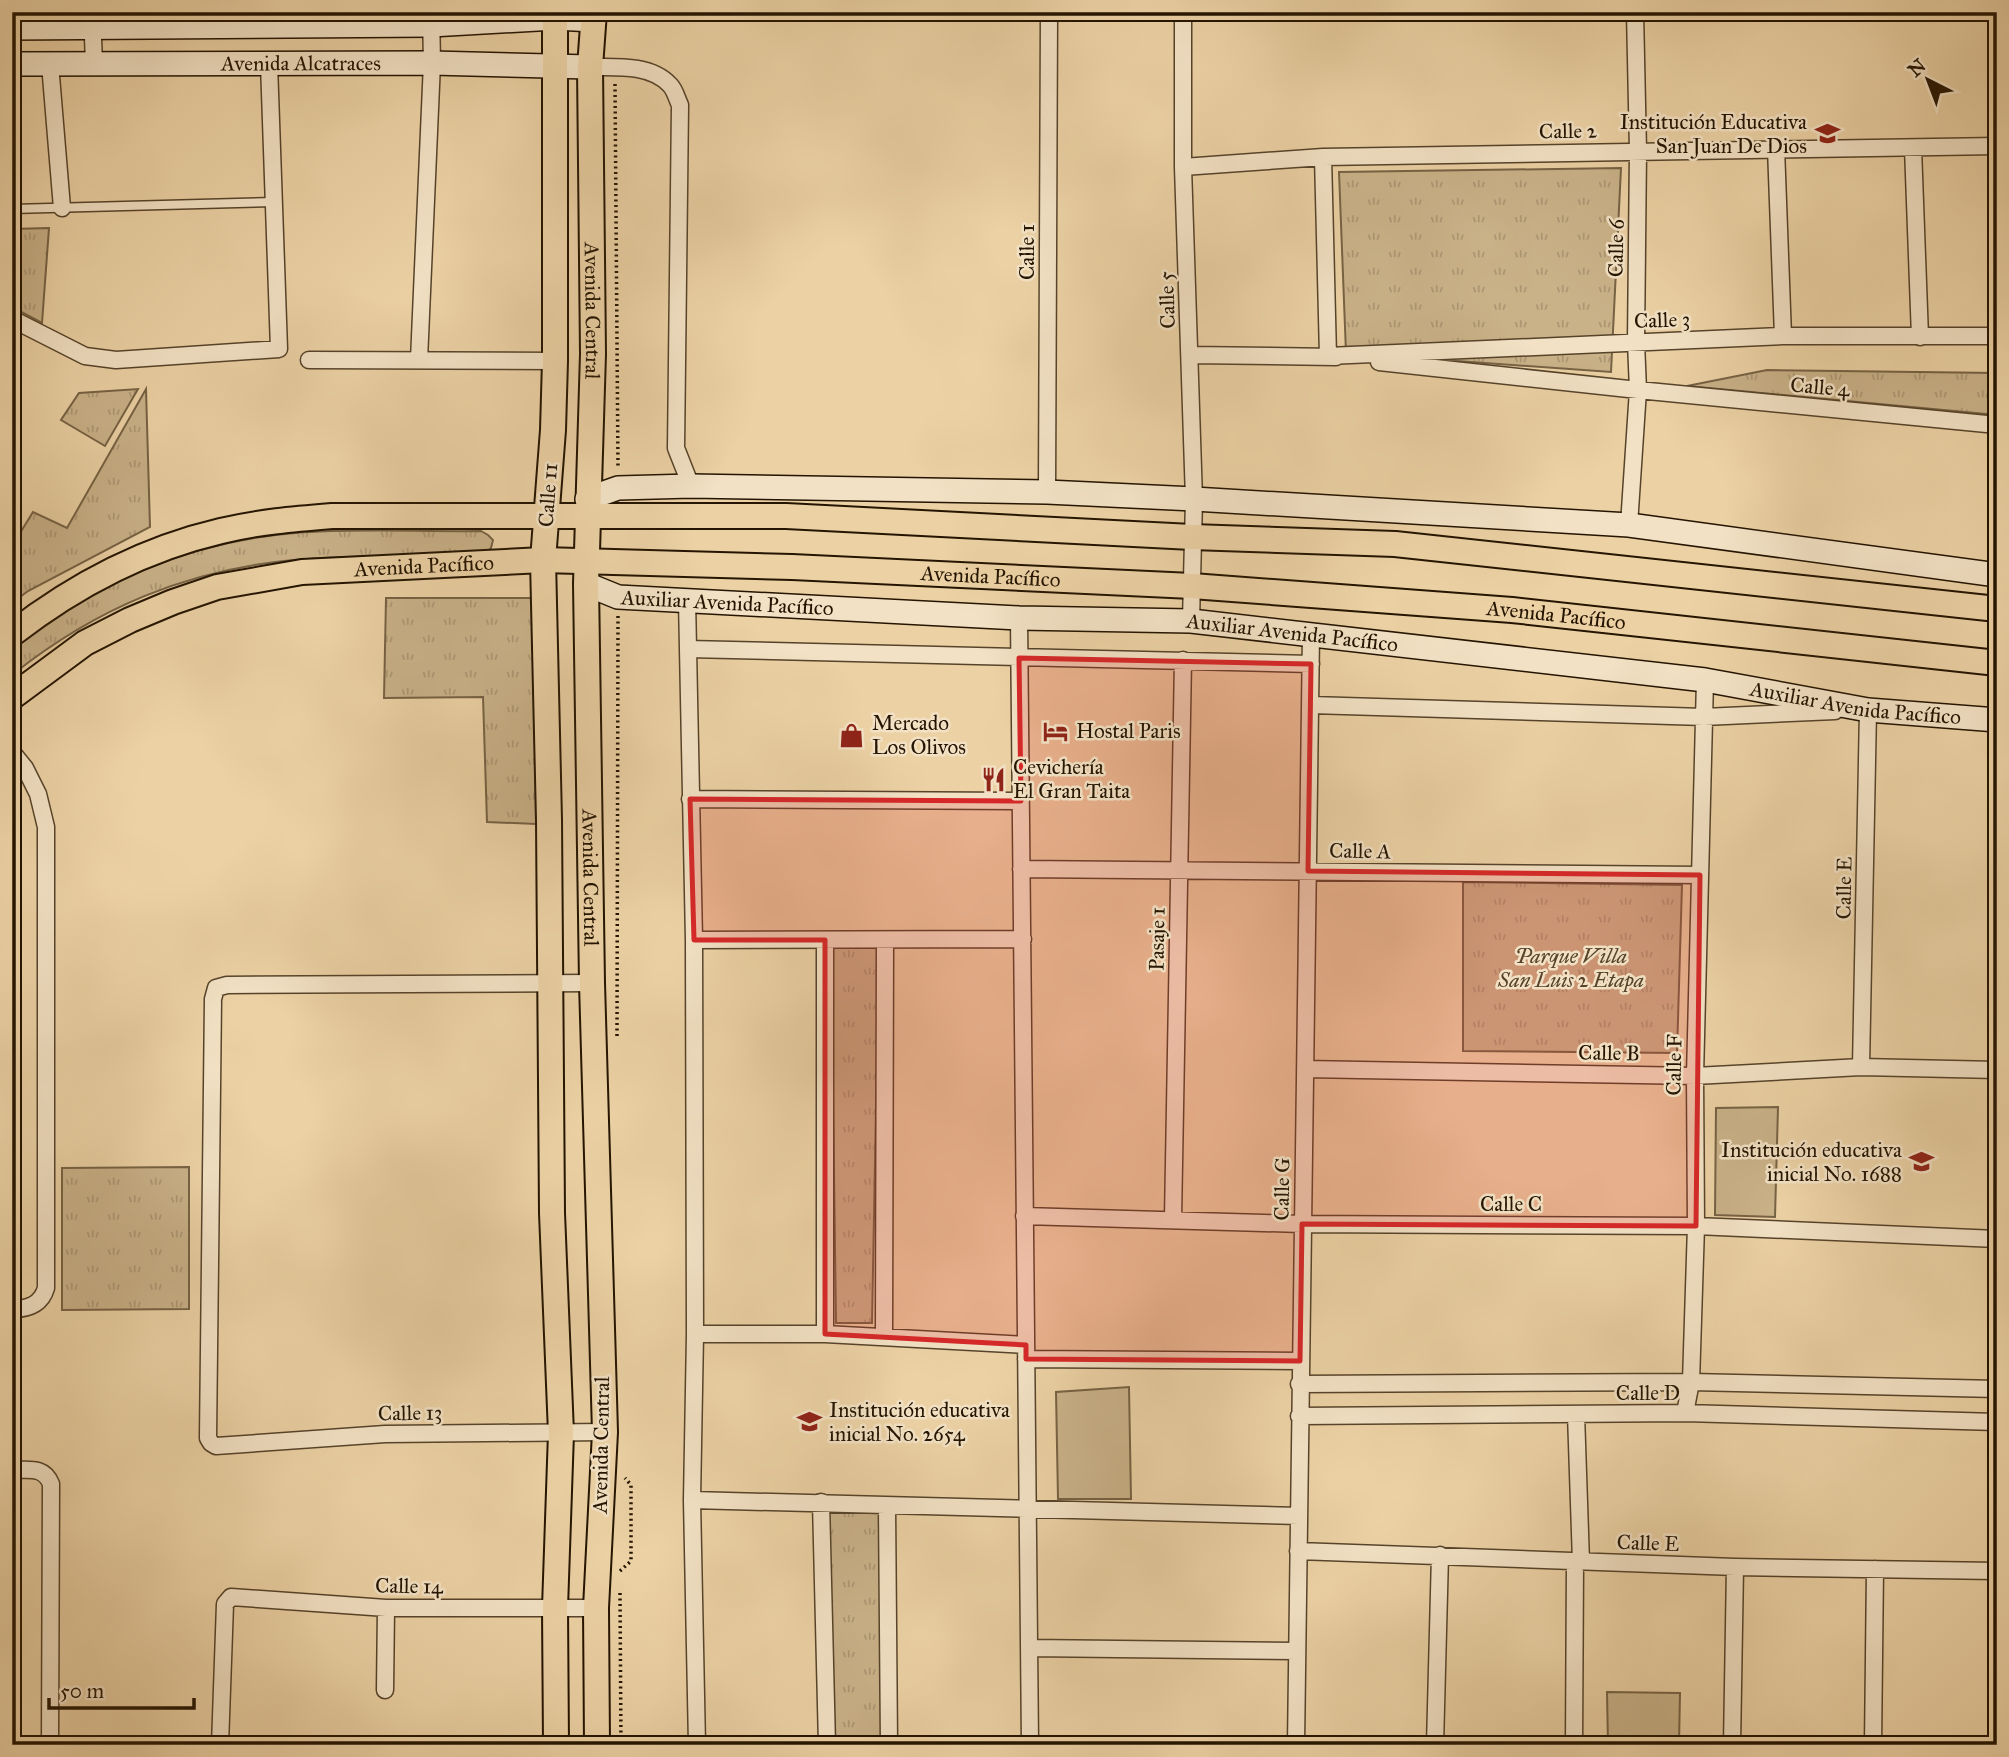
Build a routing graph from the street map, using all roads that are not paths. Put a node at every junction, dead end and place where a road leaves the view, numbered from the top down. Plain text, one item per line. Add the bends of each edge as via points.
1 (1049, 12) edge
2 (1183, 12) edge
3 (1635, 12) edge
4 (555, 15) edge
5 (597, 15) edge
6 (431, 19) edge
7 (93, 20) edge
8 (12, 28) edge
9 (432, 63) junction
10 (12, 64) edge
11 (50, 64) junction
12 (94, 64) junction
13 (268, 64) junction
14 (556, 66) junction
15 (590, 67) junction
16 (1997, 146) edge
17 (1776, 148) junction
18 (1913, 148) junction
19 (1638, 151) junction
20 (1323, 157) junction
21 (1183, 167) junction
22 (275, 202) junction
23 (62, 208) junction
24 (12, 209) edge
25 (12, 319) edge
26 (1783, 336) junction
27 (1997, 336) edge
28 (1920, 337) junction
29 (1636, 342) junction
30 (1190, 355) junction
31 (1328, 356) junction
32 (309, 360) dead end
33 (419, 360) junction
34 (555, 361) junction
35 (1638, 390) junction
36 (1997, 425) edge
37 (553, 430) joint
38 (691, 486) junction
39 (1047, 492) junction
40 (1194, 499) junction
41 (587, 508) junction
42 (547, 516) junction
43 (1629, 526) junction
44 (1192, 537) junction
45 (543, 560) junction
46 (586, 572) junction
47 (1997, 575) edge
48 (1192, 586) junction
49 (687, 600) junction
50 (1997, 609) edge
51 (1019, 618) junction
52 (1191, 621) junction
53 (12, 634) edge
54 (1311, 634) junction
55 (688, 649) junction
56 (1019, 658) junction
57 (1183, 660) junction
58 (1997, 663) edge
59 (1311, 664) junction
60 (1705, 680) junction
61 (12, 697) edge
62 (1311, 705) junction
63 (1868, 710) junction
64 (1704, 717) junction
65 (1997, 720) edge
66 (12, 752) edge
67 (690, 799) junction
68 (1021, 801) junction
69 (1021, 869) junction
70 (1179, 870) junction
71 (1308, 871) junction
72 (1700, 875) junction
73 (1023, 939) junction
74 (694, 940) junction
75 (825, 940) junction
76 (885, 940) junction
77 (551, 983) junction
78 (592, 983) junction
79 (1861, 1067) junction
80 (1305, 1069) junction
81 (1997, 1070) edge
82 (1695, 1076) junction
83 (1024, 1216) junction
84 (1173, 1219) junction
85 (1302, 1224) junction
86 (1696, 1226) junction
87 (1997, 1239) edge
88 (12, 1309) edge
89 (695, 1334) junction
90 (825, 1334) junction
91 (884, 1337) junction
92 (1026, 1352) junction
93 (1300, 1361) junction
94 (1691, 1382) junction
95 (1299, 1384) junction
96 (1997, 1389) edge
97 (1685, 1413) junction
98 (1576, 1414) junction
99 (1299, 1416) junction
100 (1997, 1422) edge
101 (604, 1432) junction
102 (561, 1433) junction
103 (12, 1471) edge
104 (692, 1500) junction
105 (821, 1502) junction
106 (887, 1506) junction
107 (1027, 1509) junction
108 (1299, 1516) junction
109 (1298, 1551) junction
110 (1440, 1555) junction
111 (1578, 1562) junction
112 (1735, 1567) junction
113 (1875, 1569) junction
114 (1997, 1571) edge
115 (386, 1608) junction
116 (555, 1608) junction
117 (596, 1608) junction
118 (1029, 1648) junction
119 (1297, 1651) junction
120 (386, 1690) dead end
121 (50, 1745) edge
122 (220, 1745) edge
123 (556, 1745) edge
124 (597, 1745) edge
125 (697, 1745) edge
126 (827, 1745) edge
127 (889, 1745) edge
128 (1030, 1745) edge
129 (1296, 1745) edge
130 (1435, 1745) edge
131 (1574, 1745) edge
132 (1732, 1745) edge
133 (1873, 1745) edge

1 - 39 street, Calle 1
2 - 21 street, Calle 5
3 - 19 street, Calle 6
4 - 5 main road
4 - 6 main road
4 - 14 main road, Avenida Central
5 - 15 main road, Avenida Central
6 - 7 main road
6 - 9 street
7 - 8 main road
7 - 12 street
9 - 13 main road, Avenida Alcatraces
9 - 14 main road, Avenida Alcatraces
9 - 33 street
10 - 11 main road, Avenida Alcatraces
11 - 12 main road, Avenida Alcatraces
11 - 23 street
12 - 13 main road, Avenida Alcatraces
13 - 22 street
14 - 15 main road, Avenida Alcatraces
14 - 34 main road, Avenida Central
15 - 38 street via 656,74 672,86 680,105 676,447
15 - 41 main road, Avenida Central via 593,354
16 - 18 street, Calle 2
17 - 18 street, Calle 2
17 - 19 street, Calle 2
17 - 26 street
18 - 28 street
19 - 20 street, Calle 2
19 - 29 street, Calle 6
20 - 21 street, Calle 2
20 - 31 street
21 - 30 street, Calle 5
22 - 23 lane
22 - 25 street via 279,349 116,360 85,356
23 - 24 lane
26 - 28 street, Calle 3
26 - 29 street, Calle 3
27 - 28 street, Calle 3
29 - 31 street, Calle 3
29 - 35 street, Calle 6
30 - 31 street, Calle 3
30 - 40 street, Calle 5
31 - 35 street, Calle 3
32 - 33 street
33 - 34 street
34 - 37 main road, Avenida Central
35 - 36 street, Calle 4
35 - 43 street, Calle 6
37 - 42 main road, Calle 11
38 - 39 main road
38 - 41 main road via 618,488
39 - 40 main road
40 - 43 main road
40 - 44 street, Calle 5
41 - 42 main road
41 - 44 main road
41 - 46 main road, Avenida Central
42 - 45 main road, Calle 11
42 - 53 main road via 332,516 223,530 124,564 73,591
43 - 47 main road
44 - 48 street, Calle 5
44 - 50 main road via 1395,544
45 - 46 main road, Avenida Pacífico
45 - 61 main road, Avenida Pacífico via 302,572 217,587 130,620 85,643
45 - 77 main road, Avenida Central
46 - 48 main road, Avenida Pacífico via 806,567
46 - 49 main road, Auxiliar Avenida Pacífico via 618,597
46 - 78 main road, Avenida Central
48 - 52 street
48 - 58 main road, Avenida Pacífico via 1512,610
49 - 51 main road, Auxiliar Avenida Pacífico
49 - 55 street
51 - 52 main road, Auxiliar Avenida Pacífico
51 - 56 street
52 - 54 main road, Auxiliar Avenida Pacífico
54 - 59 street, Calle G
54 - 60 main road, Auxiliar Avenida Pacífico
55 - 56 street
55 - 67 street
56 - 57 street
56 - 68 street
57 - 59 street
57 - 70 street, Pasaje 1
59 - 62 street, Calle G
60 - 63 main road, Auxiliar Avenida Pacífico
60 - 64 street, Calle F
62 - 64 street
62 - 71 street, Calle G
63 - 64 street
63 - 65 main road, Auxiliar Avenida Pacífico
63 - 79 street, Calle E
64 - 72 street, Calle F
66 - 88 street via 38,794 46,827 46,1288 37,1303
67 - 68 street
67 - 74 street
68 - 69 street
69 - 70 street, Calle A
69 - 73 street
70 - 71 street, Calle A
70 - 84 street, Pasaje 1
71 - 72 street, Calle A
71 - 80 street, Calle G
72 - 82 street, Calle F
73 - 76 street
73 - 83 street
74 - 75 street
74 - 89 street
75 - 76 street
75 - 90 street
76 - 91 street
77 - 78 street
77 - 102 main road, Avenida Central via 552,1213
77 - 102 street, Calle 13 via 216,988 208,1438 216,1446 385,1434
78 - 101 main road, Avenida Central
79 - 81 street, Calle B
79 - 82 street, Calle B
80 - 82 street, Calle B
80 - 85 street, Calle G
82 - 86 street, Calle F
83 - 84 street, Calle C
83 - 92 street
84 - 85 street, Calle C
85 - 86 street, Calle C
85 - 93 street, Calle G
86 - 87 street, Calle C
86 - 94 street, Calle F
89 - 90 street
89 - 104 street
90 - 91 street
91 - 92 street
92 - 93 street
92 - 107 street
93 - 95 street, Calle G
94 - 95 street, Calle D
94 - 96 street, Calle D
94 - 97 street, Calle F
95 - 99 street, Calle G
97 - 98 street, Calle D
97 - 100 street, Calle D
98 - 99 street, Calle D
98 - 111 street
99 - 108 street, Calle G
101 - 102 street, Calle 13
101 - 117 main road, Avenida Central
102 - 116 main road, Avenida Central
103 - 121 street via 40,1470 51,1484
104 - 105 street
104 - 125 street
105 - 106 street
105 - 126 street
106 - 107 street
106 - 127 street
107 - 108 street
107 - 118 street
108 - 109 street, Calle G
109 - 110 street, Calle E
109 - 119 street, Calle G
110 - 111 street, Calle E
110 - 130 street
111 - 112 street, Calle E
111 - 131 street
112 - 113 street, Calle E
112 - 132 street
113 - 114 street, Calle E
113 - 133 street
115 - 116 street, Calle 14
115 - 120 street
115 - 122 street, Calle 14 via 231,1597 225,1604
116 - 117 street, Calle 14
116 - 123 main road, Avenida Central
117 - 124 main road, Avenida Central
118 - 119 street
118 - 128 street
119 - 129 street, Calle G

